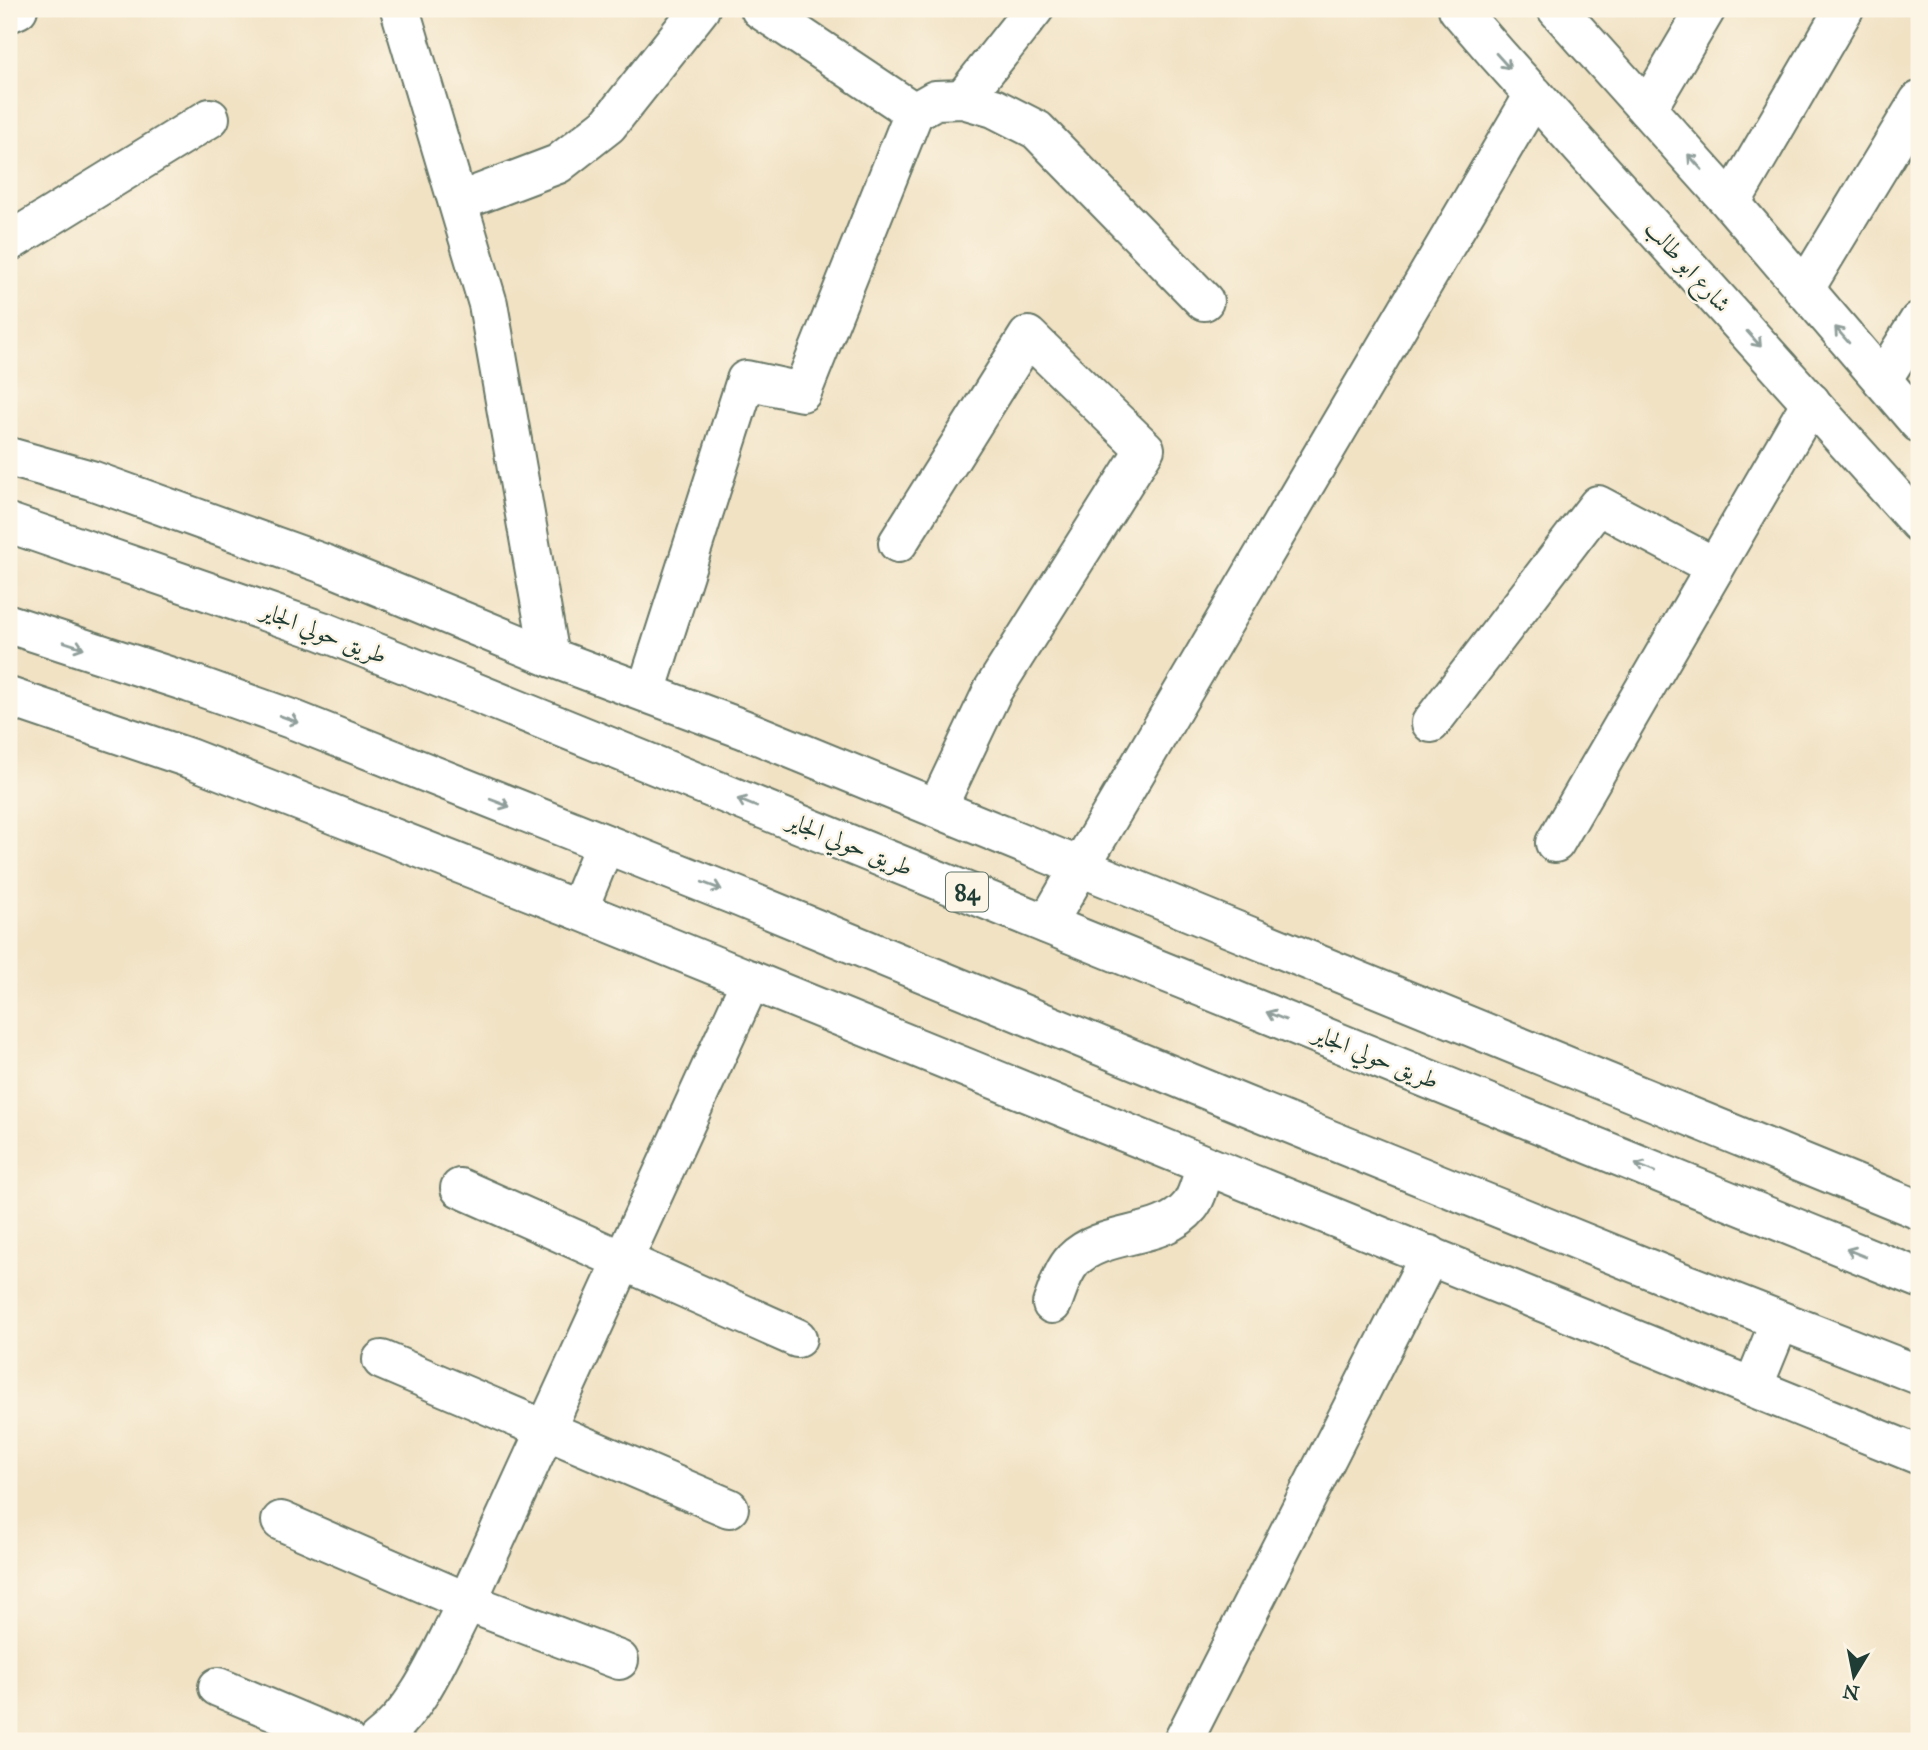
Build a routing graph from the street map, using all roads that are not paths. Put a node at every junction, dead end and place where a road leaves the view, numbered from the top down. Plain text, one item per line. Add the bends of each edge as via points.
1 (18, 9) edge
2 (400, 9) edge
3 (700, 9) edge
4 (1034, 9) edge
5 (1458, 9) edge
6 (1557, 9) edge
7 (1706, 9) edge
8 (1844, 9) edge
9 (9, 13) edge
10 (783, 15) edge
11 (1534, 95) junction
12 (963, 99) junction
13 (1919, 101) edge
14 (1647, 108) junction
15 (914, 112) junction
16 (211, 118) dead end
17 (458, 202) junction
18 (1731, 202) junction
19 (9, 242) edge
20 (1804, 290) junction
21 (1204, 300) dead end
22 (1919, 321) edge
23 (1882, 380) junction
24 (1811, 402) junction
25 (1919, 423) edge
26 (9, 457) edge
27 (9, 523) edge
28 (1919, 523) edge
29 (898, 543) dead end
30 (1715, 567) junction
31 (9, 624) edge
32 (550, 657) junction
33 (646, 692) junction
34 (9, 696) edge
35 (1431, 723) dead end
36 (937, 807) junction
37 (1555, 843) dead end
38 (605, 845) junction
39 (1080, 867) junction
40 (578, 910) junction
41 (1047, 924) junction
42 (751, 980) junction
43 (1206, 1166) junction
44 (460, 1188) dead end
45 (1919, 1210) edge
46 (1430, 1255) junction
47 (623, 1262) junction
48 (1919, 1278) edge
49 (1052, 1304) dead end
50 (1780, 1321) junction
51 (797, 1338) dead end
52 (382, 1360) dead end
53 (1919, 1375) edge
54 (1753, 1387) junction
55 (547, 1429) junction
56 (1919, 1455) edge
57 (729, 1508) dead end
58 (281, 1521) dead end
59 (467, 1602) junction
60 (620, 1660) dead end
61 (218, 1687) dead end
62 (346, 1741) edge
63 (377, 1741) edge
64 (1183, 1741) edge

1 - 9 main road
2 - 17 main road
3 - 17 main road via 608,125 558,164
4 - 12 main road
5 -> 11 main road, شارع ابو طالب
6 - 14 main road
7 - 14 main road
8 - 18 main road
10 - 15 main road
11 -> 24 main road, شارع ابو طالب
11 - 39 main road
12 - 15 main road via 935,100
12 - 21 main road via 994,108 1037,130
13 - 20 main road
18 -> 14 main road
15 - 33 main road via 802,392 746,380
16 - 19 main road
17 - 32 main road via 488,304
18 - 20 main road
23 -> 20 main road
22 - 23 main road
23 - 25 main road
24 - 28 main road, شارع ابو طالب
24 - 30 main road
26 - 32 main road via 91,480 327,565
41 -> 27 main road, طريق حولي الجاير / 84 via 322,631
29 - 36 main road via 1028,336 1146,449 993,690
30 - 35 main road via 1598,505
30 - 37 main road
31 -> 38 main road via 294,720
32 - 33 main road
33 - 36 main road
34 - 40 main road via 189,758
36 - 39 main road
38 - 40 main road
38 -> 50 main road
39 - 41 main road
39 - 45 main road
40 - 42 main road
48 -> 41 main road, طريق حولي الجاير / 84
42 - 43 main road
42 - 47 main road
43 - 46 main road
43 - 49 main road via 1191,1205 1179,1217 1091,1247 1063,1273
44 - 47 main road
46 - 54 main road
46 - 64 main road
47 - 51 main road
47 - 55 main road
50 - 53 main road
50 - 54 main road
52 - 55 main road
54 - 56 main road
55 - 57 main road
55 - 59 main road
58 - 59 main road
59 - 60 main road
59 - 63 main road via 418,1696 401,1720
61 - 62 main road

